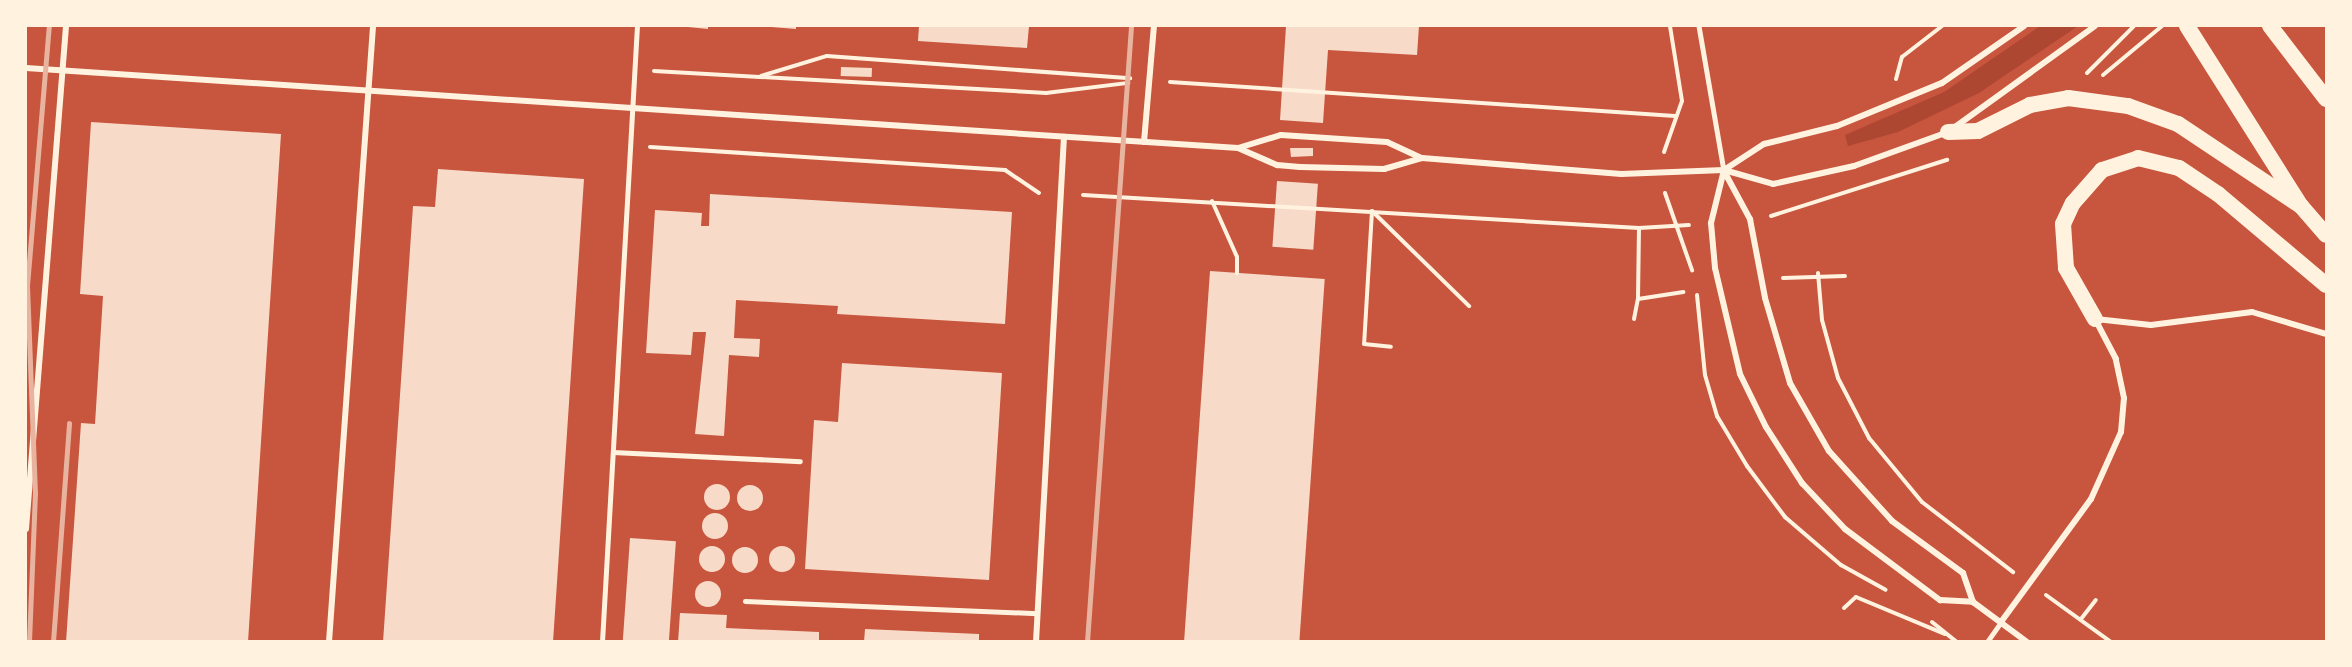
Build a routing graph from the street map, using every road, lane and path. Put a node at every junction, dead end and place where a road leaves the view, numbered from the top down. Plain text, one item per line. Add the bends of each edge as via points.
1 (66, 26) edge
2 (372, 26) edge
3 (637, 26) edge
4 (1154, 26) edge
5 (1670, 26) edge
6 (1700, 26) edge
7 (1942, 26) edge
8 (2024, 26) edge
9 (2095, 26) edge
10 (2134, 26) edge
11 (2163, 26) edge
12 (2187, 26) edge
13 (2270, 26) edge
14 (1912, 47) dead end
15 (26, 68) edge
16 (634, 69) junction
17 (63, 72) junction
18 (760, 76) junction
19 (1150, 80) junction
20 (367, 94) junction
21 (2068, 98) junction
22 (2326, 99) edge
23 (633, 111) junction
24 (1948, 132) junction
25 (1064, 137) junction
26 (1144, 142) junction
27 (631, 146) junction
28 (1238, 148) junction
29 (1422, 158) junction
30 (1724, 170) junction
31 (1061, 194) junction
32 (1212, 201) junction
33 (2301, 206) junction
34 (1372, 211) junction
35 (1676, 226) dead end
36 (1639, 228) junction
37 (2326, 235) edge
38 (1237, 273) dead end
39 (1818, 273) junction
40 (1845, 276) dead end
41 (1783, 278) dead end
42 (2326, 285) edge
43 (1683, 292) dead end
44 (1638, 299) junction
45 (1469, 306) dead end
46 (1634, 319) dead end
47 (2095, 319) junction
48 (2326, 334) edge
49 (1391, 346) dead end
50 (613, 452) junction
51 (800, 461) dead end
52 (26, 529) edge
53 (2030, 584) junction
54 (2096, 600) dead end
55 (745, 601) dead end
56 (1973, 602) junction
57 (1844, 608) dead end
58 (1037, 613) junction
59 (2081, 619) junction
60 (2001, 622) junction
61 (1951, 637) dead end
62 (329, 642) edge
63 (602, 642) edge
64 (1036, 642) edge
65 (1987, 642) edge
66 (2027, 642) edge
67 (2111, 642) edge

1 - 17 street
2 - 20 street
3 - 16 lane
4 - 19 street
5 - 19 path via 1682,101 1675,116
6 - 30 lane
7 - 14 path
8 - 30 street via 1942,83 1837,126 1764,144
9 - 24 street
10 - 21 path
11 - 21 path
12 - 33 highway
13 - 22 highway
15 - 17 street
16 - 18 path
16 - 23 lane
17 - 20 street
17 - 52 street
18 - 19 path via 1046,93
18 - 19 path via 827,56
19 - 26 street
20 - 23 street
20 - 62 street
21 - 24 highway via 2030,105 1978,131
21 - 33 highway via 2128,105 2178,124
23 - 25 street
23 - 27 lane
24 - 30 street via 1854,166 1773,184
25 - 26 street
25 - 31 street
26 - 28 street
27 - 31 path via 1005,170 1035,193
27 - 50 lane
28 - 29 street via 1276,165 1300,167 1384,169
28 - 29 street via 1281,135 1387,142
29 - 30 street via 1621,174
30 - 56 street via 1750,219 1765,298 1790,383 1829,451 1892,521 1963,573
30 - 56 street via 1711,223 1717,278 1740,374 1766,427 1802,483 1845,529 1940,600
31 - 32 path
31 - 58 street
32 - 34 path
32 - 38 path via 1237,257
33 - 37 highway
34 - 36 path
34 - 45 path
34 - 49 path via 1364,344
35 - 36 path
36 - 44 path
39 - 40 path
39 - 41 path
39 - 53 path via 1822,320 1838,378 1869,438 1922,502
42 - 47 highway via 2218,194 2179,168 2138,158 2102,170 2073,203 2063,224 2066,268
43 - 44 path
44 - 46 path
47 - 48 street via 2151,325 2252,312
47 - 53 street via 2115,359 2124,398 2121,432 2091,499
50 - 51 lane
50 - 63 lane
53 - 59 path
53 - 60 street
54 - 59 path
55 - 58 lane
56 - 60 street
57 - 61 path via 1856,597
58 - 64 street
59 - 67 path
60 - 65 lane
60 - 66 street

